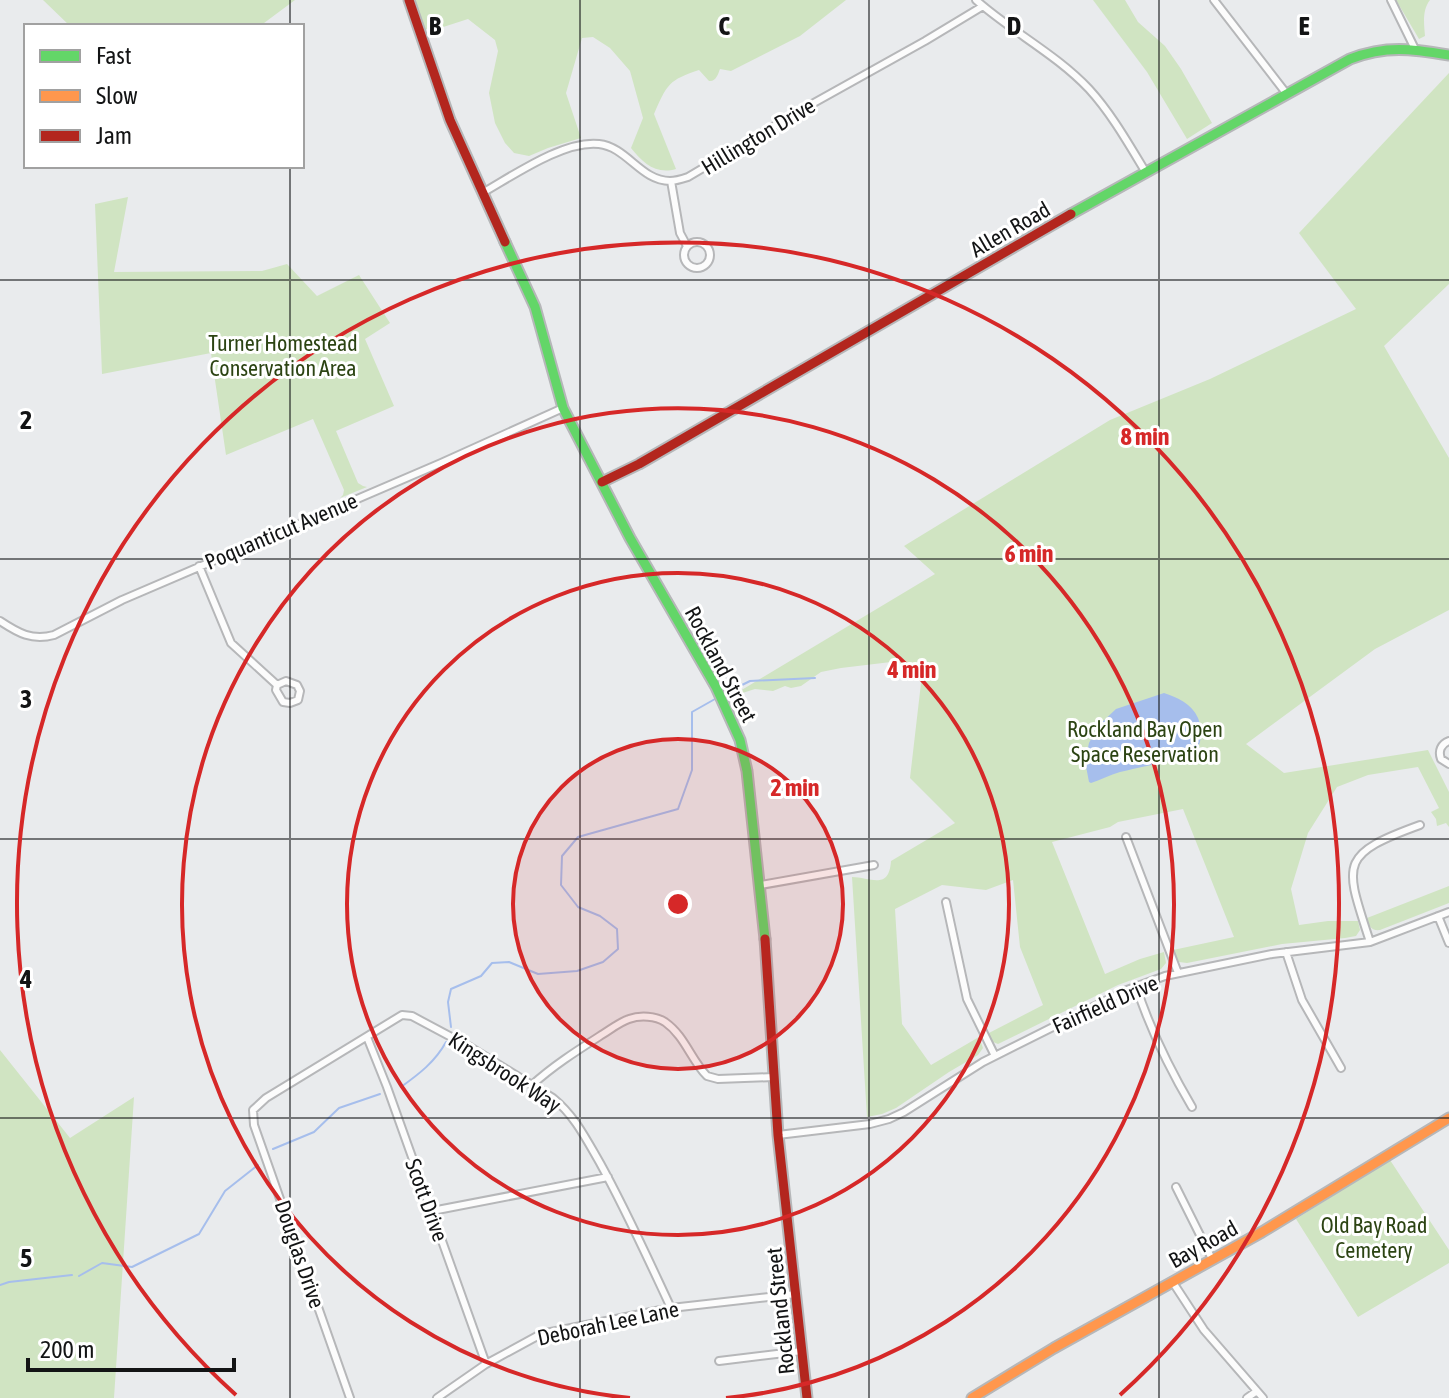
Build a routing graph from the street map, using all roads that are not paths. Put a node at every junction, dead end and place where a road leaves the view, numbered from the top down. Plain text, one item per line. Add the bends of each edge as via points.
1 (409, 0) edge
2 (1214, 0) edge
3 (1391, 0) edge
4 (980, 3) edge
5 (1415, 49) junction
6 (1449, 55) edge
7 (1286, 93) junction
8 (1145, 171) junction
9 (671, 181) junction
10 (484, 192) junction
11 (687, 246) junction
12 (563, 408) junction
13 (602, 482) junction
14 (199, 566) junction
15 (0, 621) edge
16 (277, 685) dead end
17 (1449, 741) edge
18 (1449, 764) edge
19 (1420, 825) dead end
20 (1126, 837) dead end
21 (874, 865) dead end
22 (761, 885) junction
23 (946, 902) dead end
24 (1449, 912) edge
25 (1438, 916) junction
26 (1370, 942) junction
27 (1449, 943) edge
28 (1286, 952) junction
29 (1178, 973) junction
30 (1136, 986) junction
31 (367, 1037) junction
32 (995, 1056) junction
33 (1341, 1068) dead end
34 (774, 1077) junction
35 (532, 1085) junction
36 (1192, 1107) dead end
37 (253, 1110) joint
38 (1449, 1118) edge
39 (778, 1135) junction
40 (608, 1177) junction
41 (1176, 1187) dead end
42 (432, 1211) junction
43 (1212, 1259) junction
44 (1172, 1281) junction
45 (796, 1294) junction
46 (671, 1308) junction
47 (802, 1351) junction
48 (719, 1361) dead end
49 (486, 1364) junction
50 (1257, 1391) junction
51 (350, 1398) edge
52 (437, 1398) edge
53 (807, 1398) edge
54 (972, 1398) edge
55 (1247, 1398) edge
56 (1263, 1398) edge

1 - 10 street, Rockland Street via 450,120
2 - 7 street
3 - 5 street
4 - 8 street via 1086,86
4 - 9 street, Hillington Drive via 925,41 688,177
5 - 6 street, Allen Road
5 - 7 street, Allen Road via 1372,50
7 - 8 street, Allen Road
8 - 13 street, Allen Road
9 - 10 street via 651,177 623,153 597,143 564,148
9 - 11 street
10 - 12 street, Rockland Street via 535,307
11 - 11 street via 705,245 707,263 696,268 687,263
12 - 13 street, Rockland Street
12 - 14 street, Poquanticut Avenue
13 - 22 street, Rockland Street via 736,729 747,771
14 - 15 street, Poquanticut Avenue via 44,638 24,635
14 - 16 street via 231,643
17 - 18 street via 1440,752
19 - 26 street via 1370,846 1354,865 1353,889
20 - 29 street
21 - 22 street
22 - 34 street, Rockland Street
23 - 32 street via 967,999
24 - 25 street, Fairfield Drive
25 - 26 street, Fairfield Drive
25 - 27 street
26 - 28 street, Fairfield Drive
28 - 29 street, Fairfield Drive
28 - 33 street via 1302,1000
29 - 30 street, Fairfield Drive
30 - 32 street, Fairfield Drive
30 - 36 street via 1160,1051
31 - 35 street, Kingsbrook Way via 402,1015 412,1016
31 - 37 street, Kingsbrook Way
31 - 42 street, Scott Drive
32 - 39 street, Fairfield Drive via 889,1119
34 - 35 street via 707,1076 665,1022 643,1016 584,1046
34 - 39 street, Rockland Street
35 - 40 street, Kingsbrook Way via 564,1107
37 - 51 street, Douglas Drive
38 - 43 street, Bay Road
39 - 45 street, Rockland Street
40 - 42 street
40 - 46 street, Kingsbrook Way
41 - 43 street
42 - 49 street, Scott Drive
43 - 44 street, Bay Road
44 - 50 street via 1204,1330
44 - 54 street, Bay Road
45 - 46 street, Deborah Lee Lane
45 - 47 street, Rockland Street
46 - 49 street, Deborah Lee Lane via 541,1334
47 - 48 street
47 - 53 street, Rockland Street
49 - 52 street, Deborah Lee Lane
50 - 55 street
50 - 56 street

